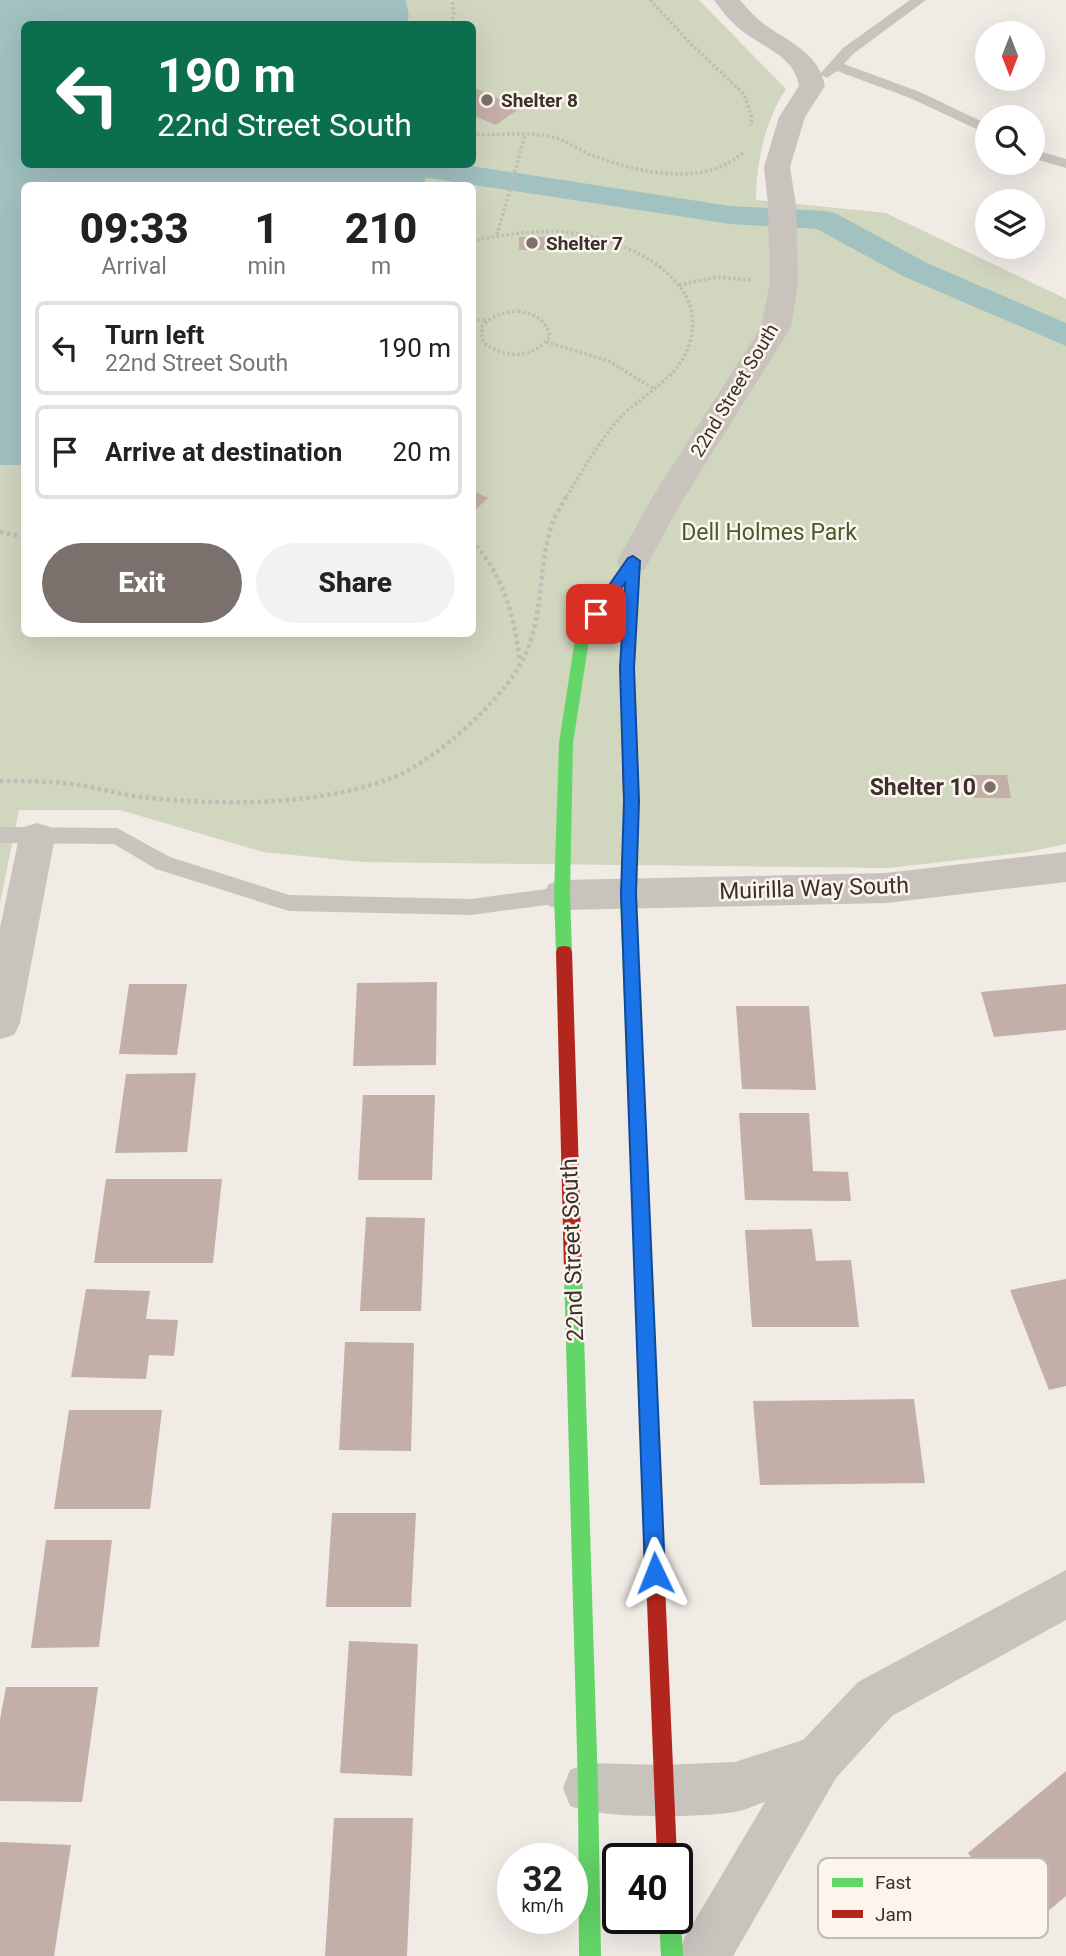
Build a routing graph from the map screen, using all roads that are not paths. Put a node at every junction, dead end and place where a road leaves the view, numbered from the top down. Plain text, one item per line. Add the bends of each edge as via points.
1 (726, 0) edge
2 (919, 0) edge
3 (836, 66) junction
4 (811, 86) junction
5 (975, 124) edge
6 (1045, 157) edge
7 (1066, 163) edge
8 (633, 561) junction
9 (0, 835) edge
10 (37, 836) junction
11 (1066, 867) edge
12 (628, 894) junction
13 (562, 895) junction
14 (0, 1023) edge
15 (1066, 1594) edge
16 (818, 1760) junction
17 (588, 1788) junction
18 (664, 1790) junction
19 (666, 1843) edge
20 (671, 1934) edge
21 (590, 1956) edge
22 (672, 1956) edge
23 (704, 1956) edge

1 - 4 street via 752,26 787,48 810,74
2 - 3 lane via 848,51
3 - 4 lane
3 - 5 lane
4 - 8 street, 22nd Street South via 792,117 777,167 784,283 776,327
6 - 7 lane
8 - 12 street, 22nd Street South via 627,668 632,801
8 - 13 street, 22nd Street South via 583,633 566,743
9 - 10 lane
10 - 13 lane via 117,835 163,863 289,903 471,907
10 - 14 street
11 - 12 street, Muirilla Way South via 886,888
12 - 13 street, Muirilla Way South
12 - 18 street, 22nd Street South
13 - 17 street, 22nd Street South
15 - 16 street via 875,1699
16 - 18 street via 735,1787
16 - 23 street
17 - 18 street
17 - 21 street, 22nd Street South
18 - 19 street, 22nd Street South
20 - 22 street

